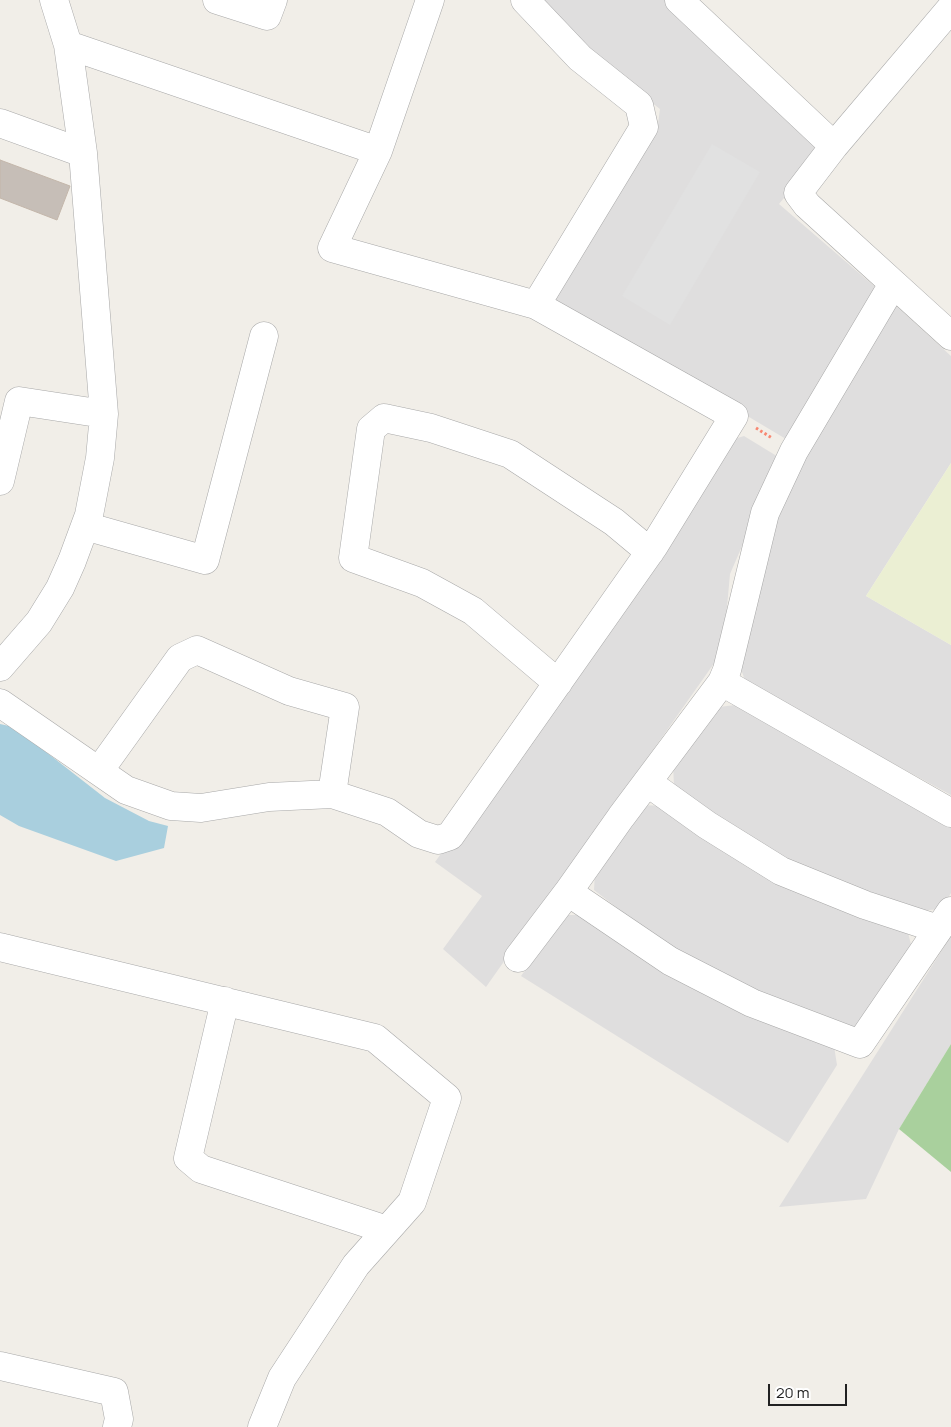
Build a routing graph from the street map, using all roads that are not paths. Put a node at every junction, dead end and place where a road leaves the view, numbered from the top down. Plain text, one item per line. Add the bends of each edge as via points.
1 (54, 0) edge
2 (217, 0) edge
3 (273, 0) edge
4 (430, 0) edge
5 (525, 0) edge
6 (679, 0) edge
7 (948, 0) edge
8 (951, 3) edge
9 (951, 8) edge
10 (68, 45) junction
11 (0, 123) edge
12 (834, 146) junction
13 (378, 151) junction
14 (83, 153) junction
15 (893, 284) junction
16 (536, 305) junction
17 (264, 336) dead end
18 (951, 336) edge
19 (9, 397) edge
20 (104, 414) junction
21 (0, 481) edge
22 (85, 526) junction
23 (650, 552) junction
24 (0, 667) edge
25 (558, 682) junction
26 (722, 682) junction
27 (0, 703) edge
28 (99, 771) junction
29 (647, 782) junction
30 (332, 794) junction
31 (951, 813) edge
32 (568, 892) junction
33 (945, 920) edge
34 (0, 947) edge
35 (518, 958) dead end
36 (225, 1002) junction
37 (387, 1230) junction
38 (0, 1366) edge
39 (118, 1427) edge
40 (262, 1427) edge

1 - 10 street
2 - 3 street via 267,16
4 - 13 street
5 - 16 street via 580,58 639,105 644,127
6 - 12 street
7 - 8 street
9 - 12 street
10 - 13 street
10 - 14 street
11 - 14 street
12 - 15 street via 798,193
13 - 16 street via 332,248
14 - 20 street
15 - 18 street
15 - 26 street via 794,451 765,513
16 - 23 street via 734,416
17 - 22 street via 205,560
19 - 20 street
19 - 21 street
20 - 22 street via 100,458
22 - 24 street via 60,588 40,622
23 - 25 street
23 - 25 street via 614,522 510,454 431,428 384,418 371,430 353,558 422,583 473,611
25 - 30 street via 450,836 438,840 419,834 387,812
26 - 29 street
26 - 31 street
27 - 28 street
28 - 30 street via 126,790 171,806 201,808 269,797
28 - 30 street via 180,658 197,650 289,691 345,707
29 - 32 street
29 - 33 street via 707,825 781,871 865,905
32 - 33 street via 670,960 744,999 860,1044
32 - 35 street
34 - 36 street
36 - 37 street via 188,1158 201,1169
36 - 37 street via 375,1038 447,1098 412,1202
37 - 40 street via 356,1265 282,1378
38 - 39 street via 114,1392

